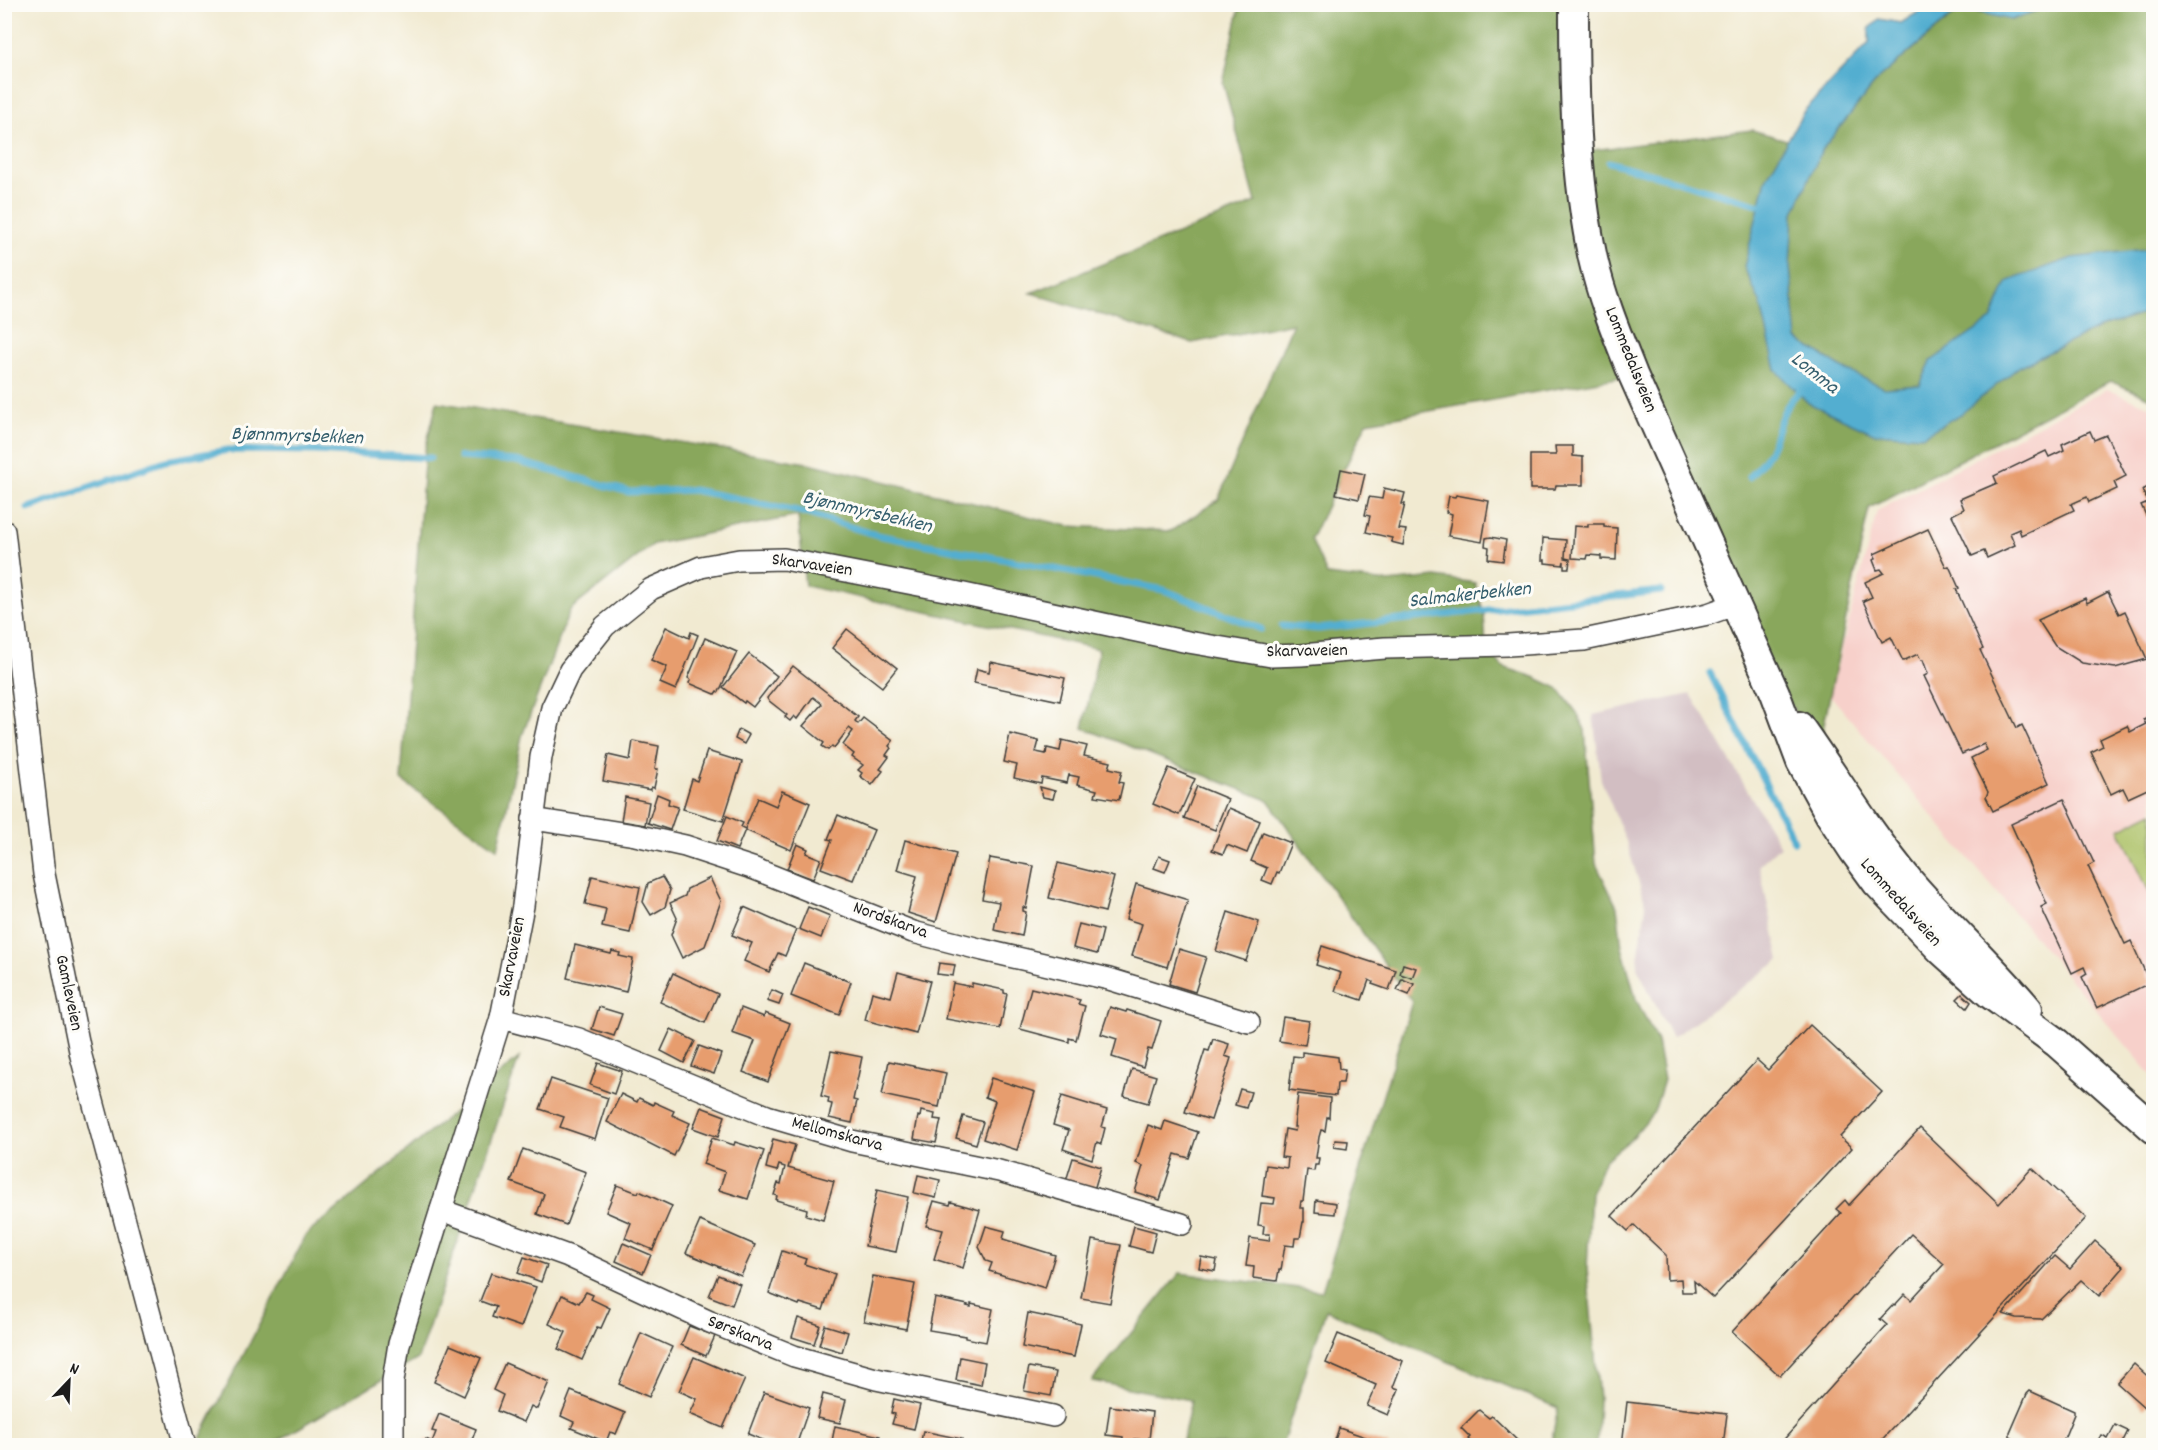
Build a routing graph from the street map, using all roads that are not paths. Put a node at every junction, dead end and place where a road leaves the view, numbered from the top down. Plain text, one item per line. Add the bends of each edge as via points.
1 (1574, 4) edge
2 (4, 531) edge
3 (1736, 604) junction
4 (533, 819) junction
5 (501, 1018) junction
6 (1249, 1022) dead end
7 (2154, 1129) edge
8 (441, 1210) junction
9 (1182, 1224) dead end
10 (1053, 1416) dead end
11 (185, 1446) edge
12 (393, 1446) edge

1 - 3 main road, Lommedalsveien via 1577,152 1594,260 1615,332
2 - 11 street, Gamleveien via 44,874 81,1056
3 - 4 street, Skarvaveien via 1708,614 1584,640 1271,656 832,567 784,559 739,560 702,567 651,589 605,626 570,670 552,708
3 - 7 main road, Lommedalsveien via 1775,693 1874,837 2057,1043
4 - 5 street, Skarvaveien via 523,906
4 - 6 street, Nordskarva via 685,846 755,869 913,932 1109,979
5 - 8 street, Skarvaveien
5 - 9 street, Mellomskarva via 579,1039 767,1116 852,1141 999,1171
8 - 10 street, Sørskarva via 568,1256 794,1356 876,1379
8 - 12 street, Skarvaveien via 399,1344 393,1381

